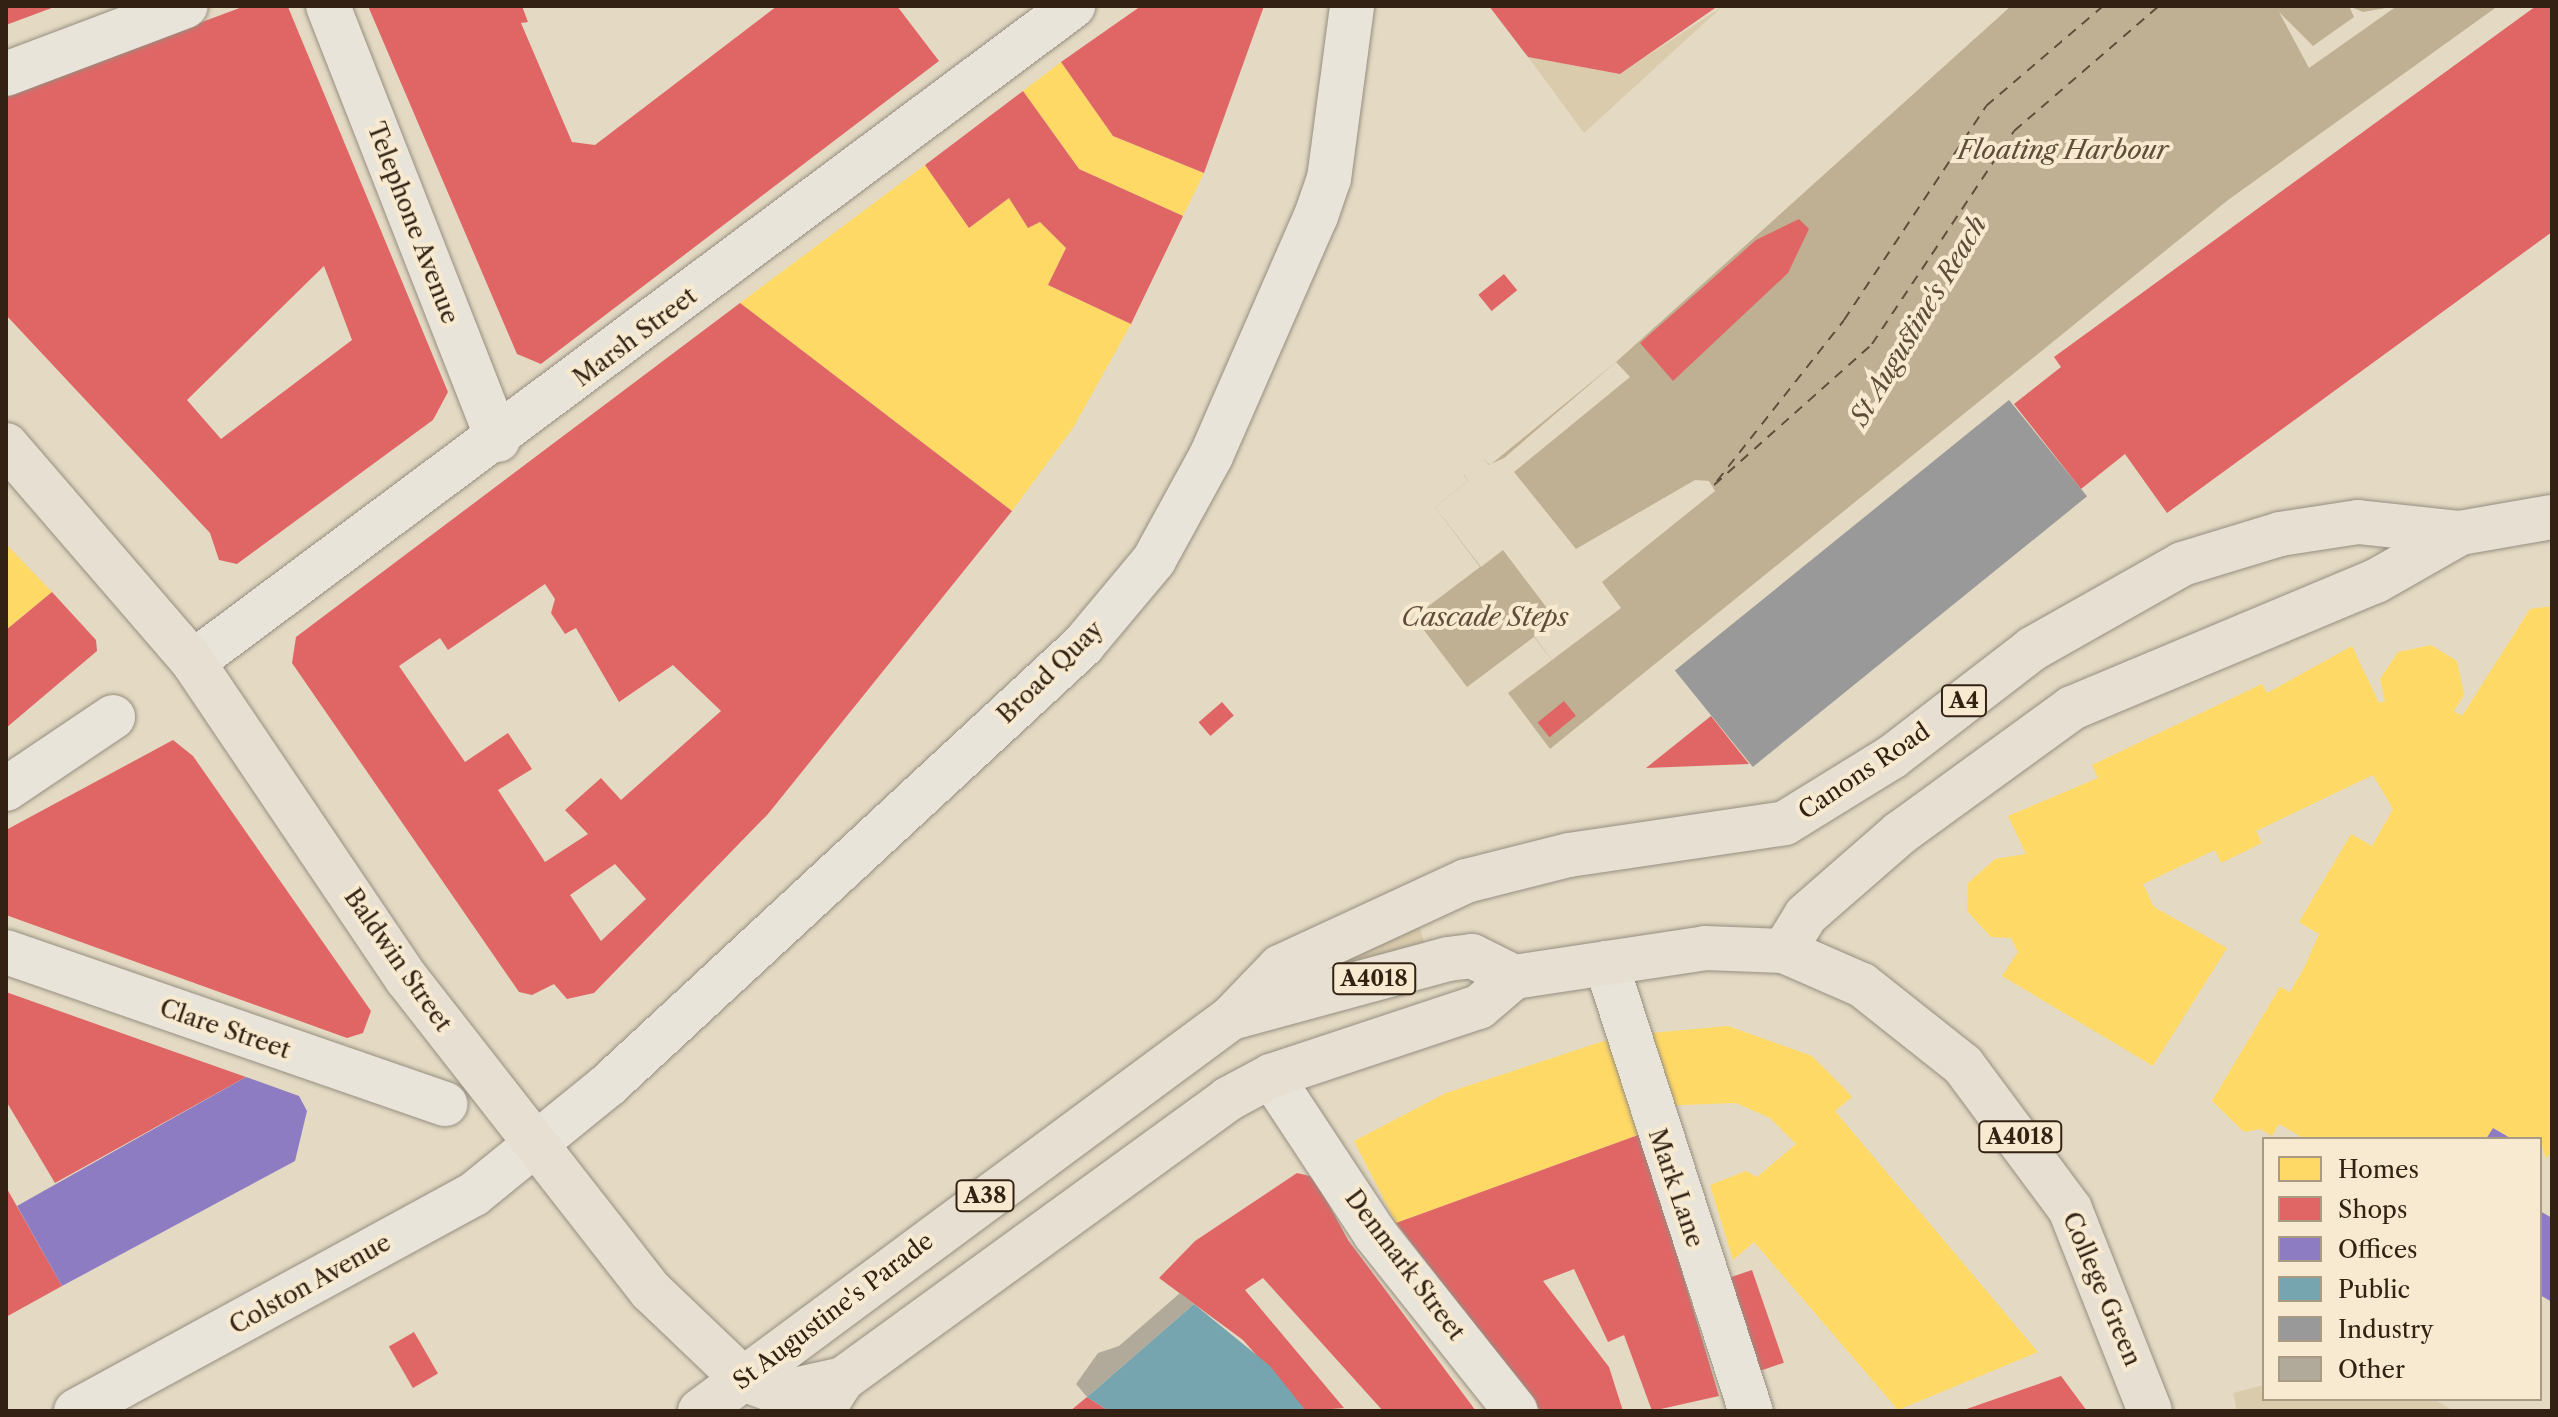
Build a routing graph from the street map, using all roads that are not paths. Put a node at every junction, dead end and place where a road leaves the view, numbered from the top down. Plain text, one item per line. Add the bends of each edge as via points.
1 (186, 6) edge
2 (1073, 6) edge
3 (1352, 6) edge
4 (334, 20) edge
5 (6, 74) edge
6 (498, 440) junction
7 (6, 445) edge
8 (2545, 517) edge
9 (2460, 533) junction
10 (193, 662) junction
11 (113, 717) dead end
12 (6, 789) edge
13 (1784, 951) junction
14 (6, 952) edge
15 (1606, 963) junction
16 (1514, 977) junction
17 (1231, 1018) junction
18 (1271, 1076) junction
19 (1228, 1099) joint
20 (445, 1104) dead end
21 (537, 1146) junction
22 (743, 1379) junction
23 (832, 1395) edge
24 (76, 1411) edge
25 (700, 1411) edge
26 (1516, 1411) edge
27 (1751, 1411) edge
28 (2150, 1411) edge

1 - 5 street
2 - 6 street, Marsh Street
3 - 21 street, Broad Quay via 1325,191 1211,456 1154,560 1083,645
4 - 6 street, Telephone Avenue
6 - 10 street, Marsh Street
7 - 10 main road, Baldwin Street
8 - 9 main road, Canons Road / A4
9 - 13 main road, A4 via 2376,581 2072,708 1900,833 1806,915
9 - 17 main road, Canons Road / A4 via 2358,522 2280,534 2182,564 2032,649 1892,757 1785,823 1569,855 1466,881 1280,967
10 - 21 main road, Baldwin Street via 407,979
11 - 12 street
13 - 15 main road, College Green / A4018 via 1705,948
13 - 28 main road, College Green / A4018 via 1862,985 1936,1038 1982,1087 2070,1209
14 - 20 street, Clare Street
15 - 16 main road, A4018
15 - 27 street, Mark Lane
16 - 17 main road, St Augustine's Parade / A4018 via 1472,956 1448,959
16 - 18 main road, A4018 via 1479,1007
17 - 22 main road, St Augustine's Parade / A38
18 - 19 main road, A4018
18 - 26 street, Denmark Street via 1375,1234
19 - 23 main road, A38
21 - 22 main road, Baldwin Street via 651,1291
21 - 24 street, Colston Avenue via 474,1194
22 - 23 main road, Baldwin Street via 781,1393
22 - 25 main road, St Augustine's Parade / A38

